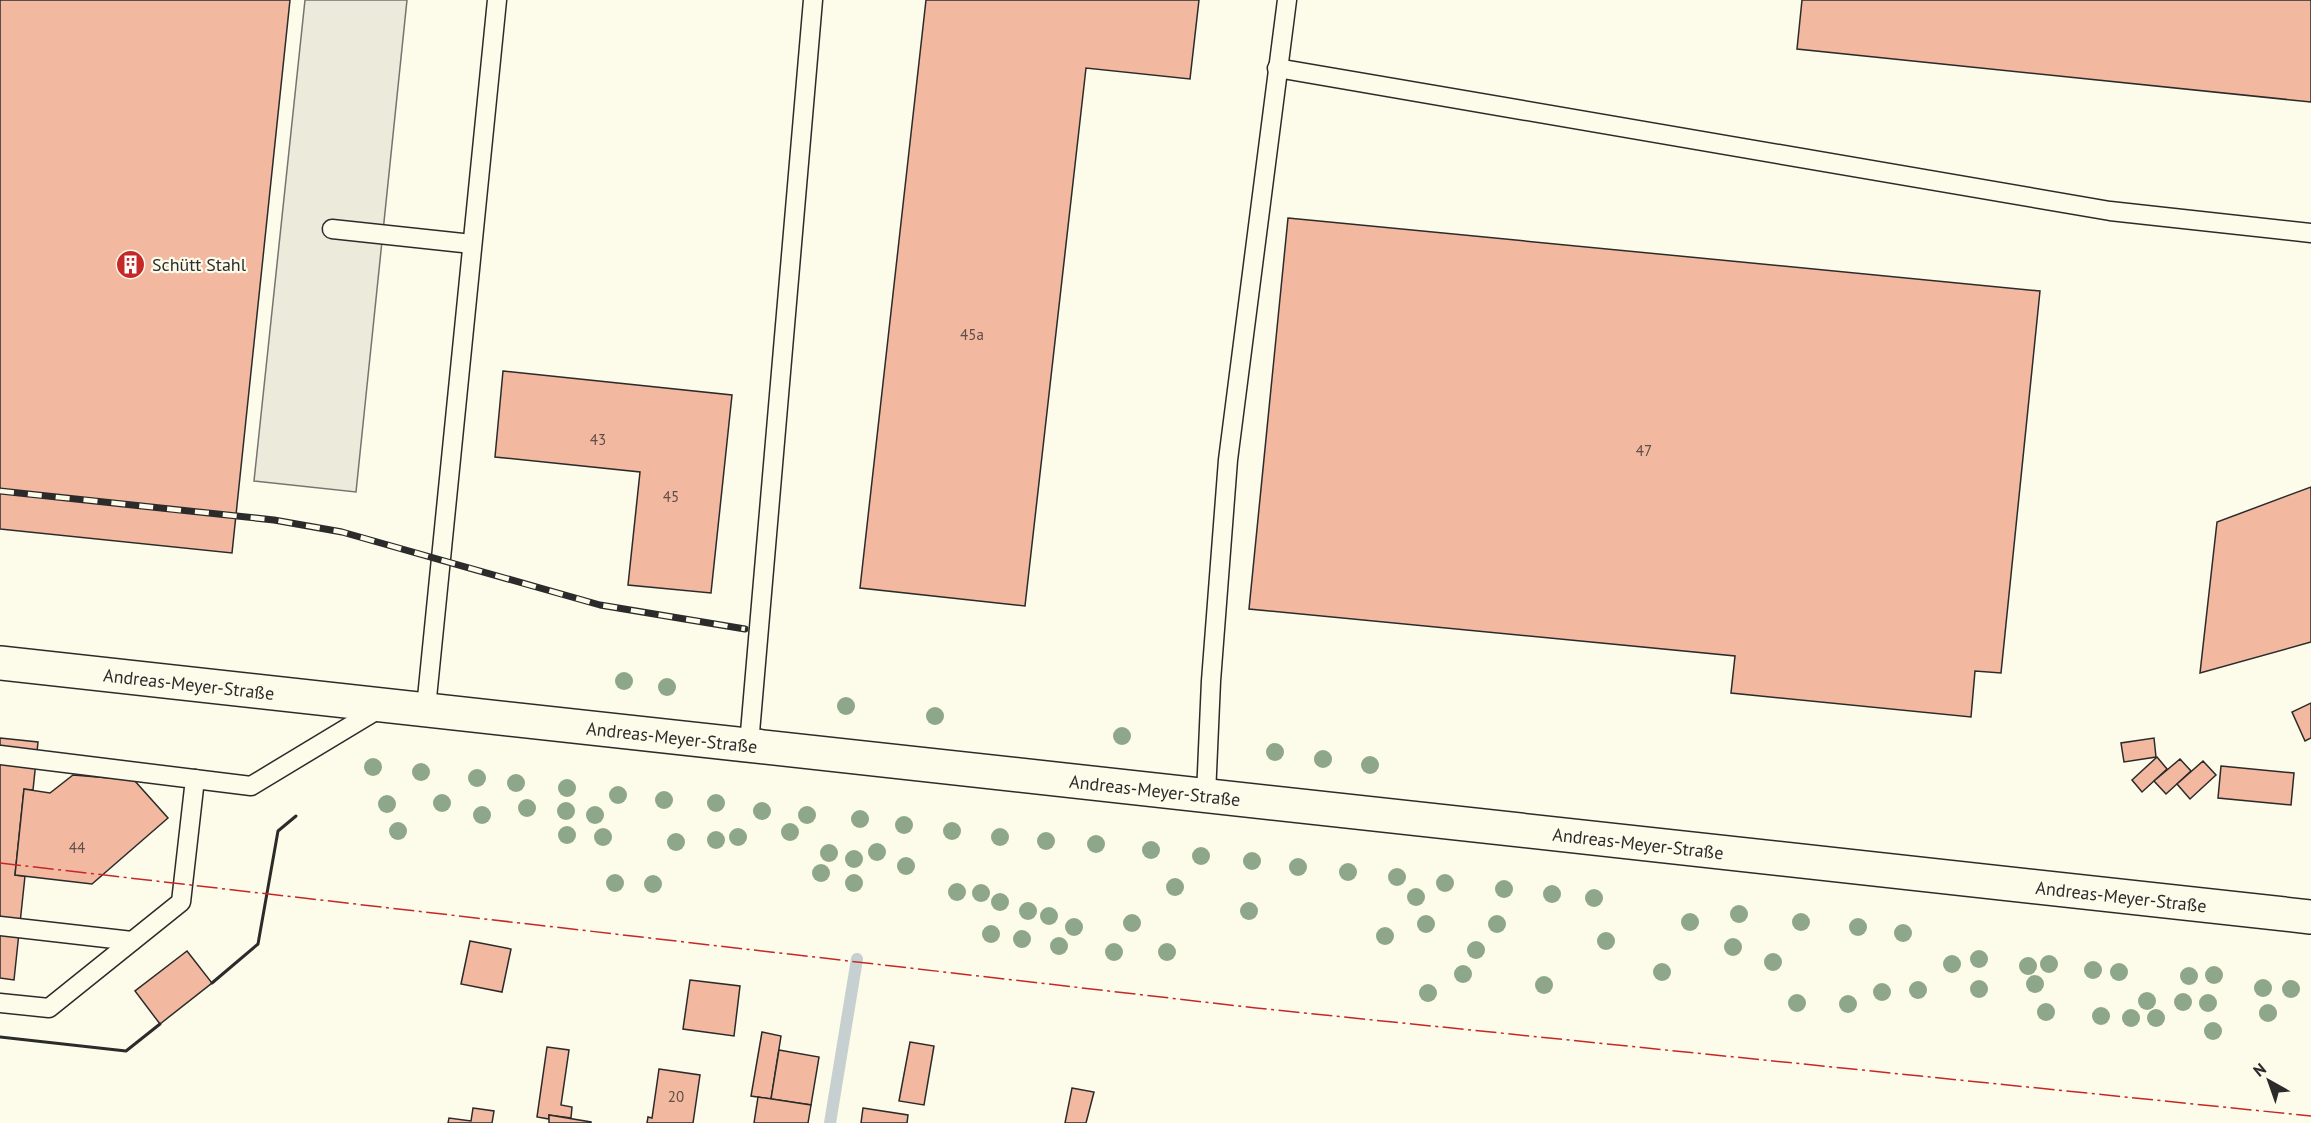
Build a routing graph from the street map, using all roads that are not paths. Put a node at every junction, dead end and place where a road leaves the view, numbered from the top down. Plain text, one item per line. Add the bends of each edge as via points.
1 (497, 0) edge
2 (813, 0) edge
3 (1287, 0) edge
4 (1277, 68) junction
5 (332, 229) dead end
6 (2311, 233) edge
7 (472, 244) junction
8 (0, 663) edge
9 (388, 704) junction
10 (426, 708) junction
11 (748, 744) junction
12 (0, 755) edge
13 (195, 779) junction
14 (1206, 795) junction
15 (2311, 917) edge
16 (0, 926) edge
17 (132, 941) junction
18 (0, 1003) edge

1 - 7 lane
2 - 11 lane
3 - 4 lane
4 - 6 lane via 2110,211
4 - 14 lane via 1228,460
5 - 7 lane
7 - 10 lane
8 - 9 main road, Andreas-Meyer-Straße
9 - 10 main road, Andreas-Meyer-Straße
9 - 13 lane via 251,786
10 - 11 main road, Andreas-Meyer-Straße
11 - 14 main road, Andreas-Meyer-Straße
12 - 13 lane
13 - 17 lane via 181,902
14 - 15 main road, Andreas-Meyer-Straße
16 - 17 lane
17 - 18 lane via 49,1008

